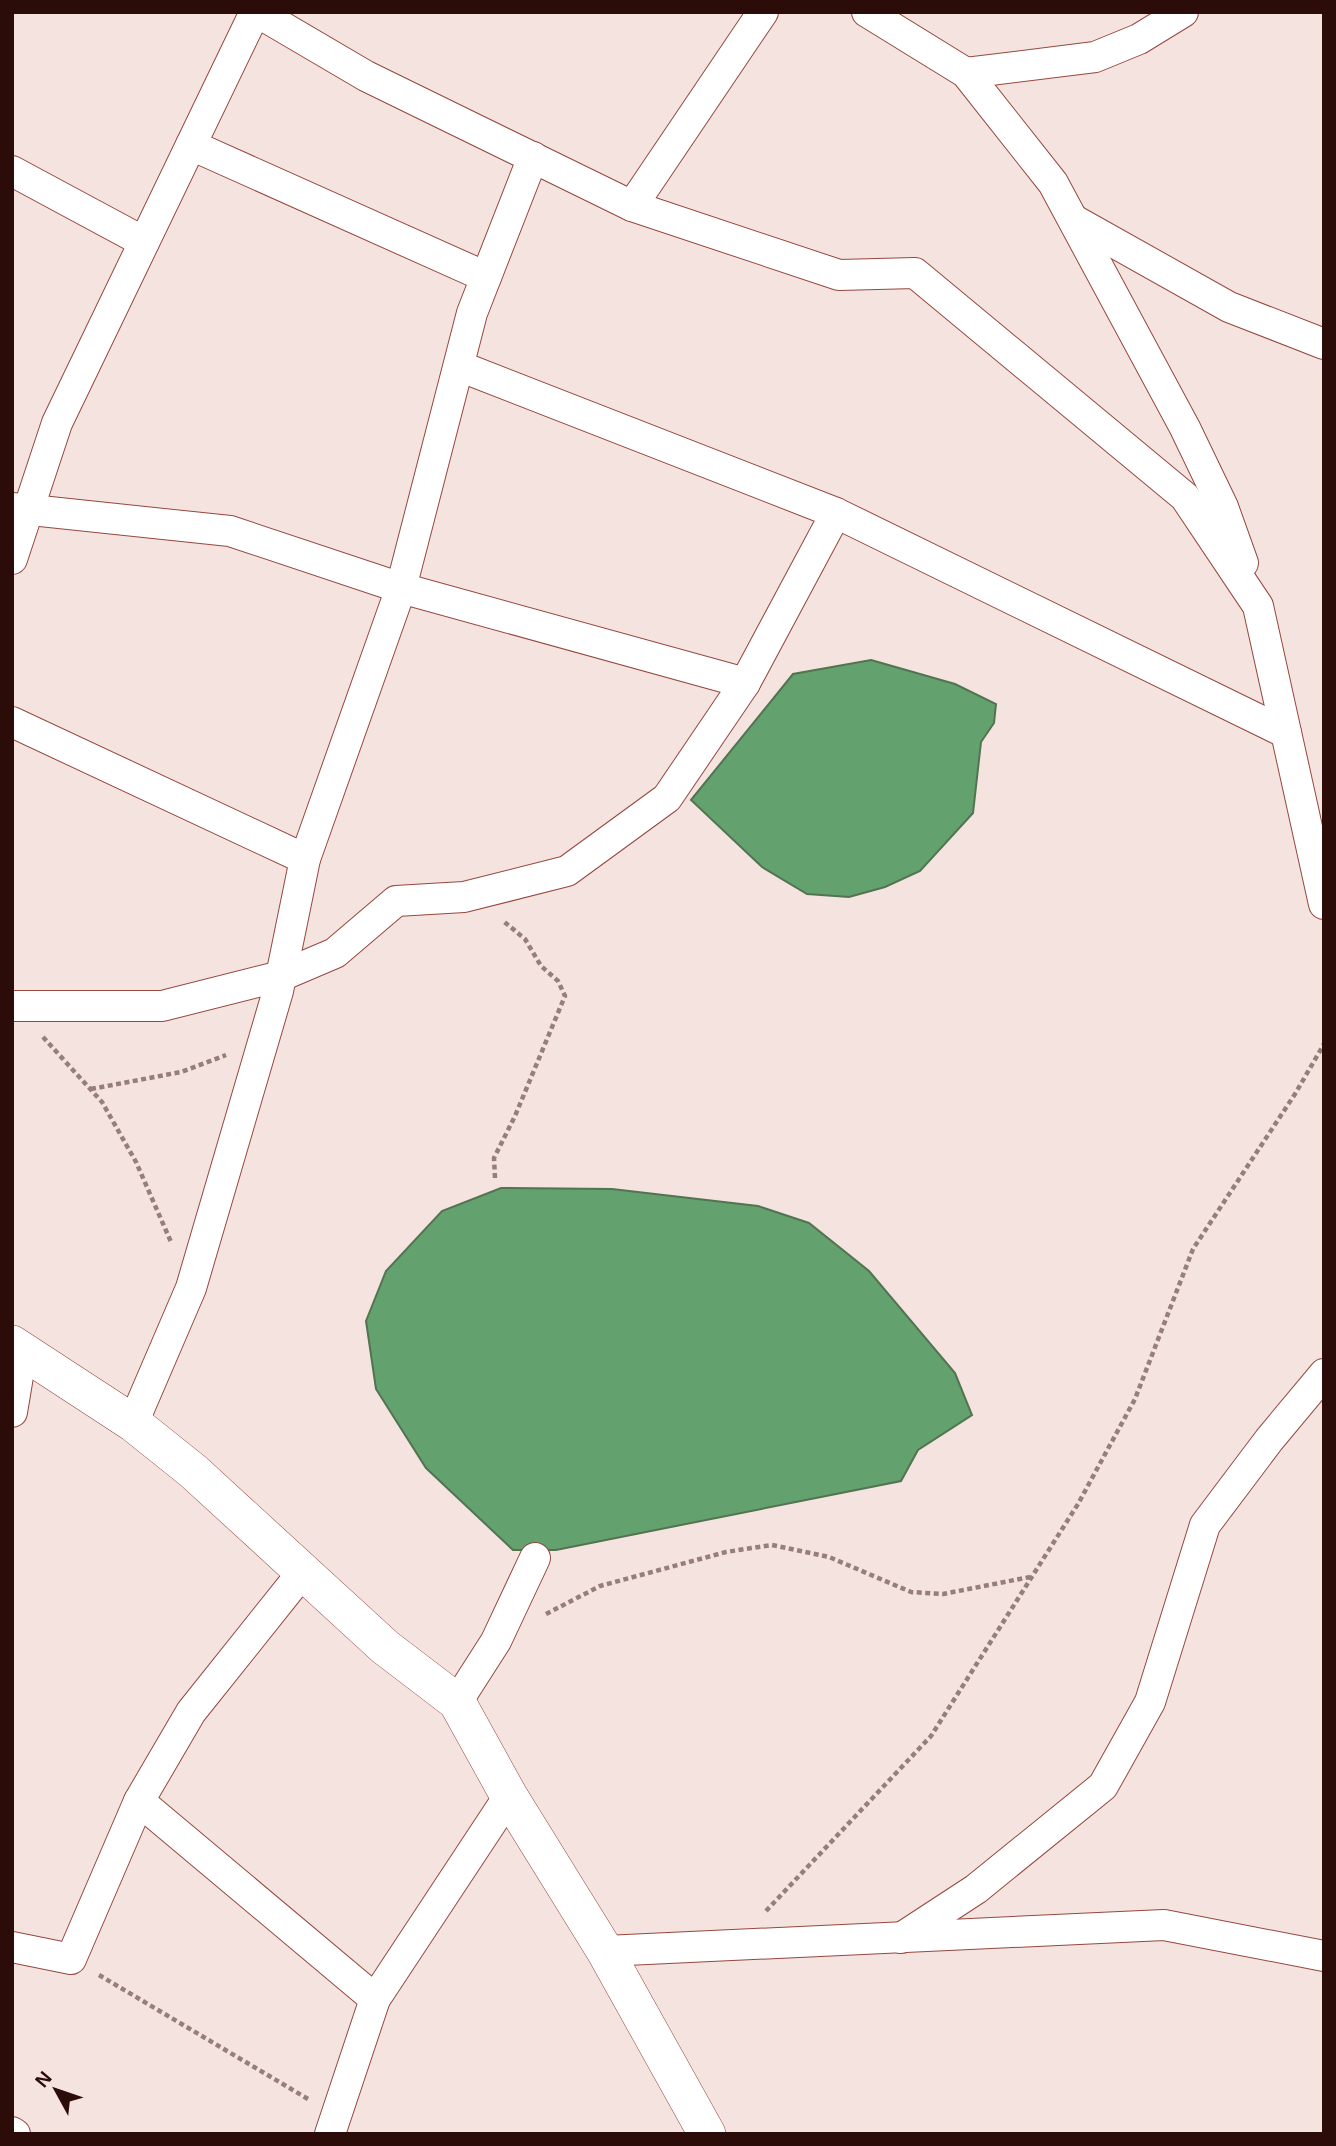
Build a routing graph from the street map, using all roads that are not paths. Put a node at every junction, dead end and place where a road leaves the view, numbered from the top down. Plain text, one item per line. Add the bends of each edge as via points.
1 (256, 12) edge
2 (763, 12) edge
3 (867, 12) edge
4 (1183, 12) edge
5 (966, 72) junction
6 (191, 145) junction
7 (533, 157) junction
8 (12, 171) edge
9 (632, 205) junction
10 (1074, 220) junction
11 (144, 242) junction
12 (486, 278) junction
13 (1324, 344) edge
14 (459, 366) junction
15 (20, 509) edge
16 (835, 513) junction
17 (12, 559) edge
18 (401, 588) junction
19 (1258, 606) junction
20 (745, 683) junction
21 (12, 722) edge
22 (1286, 733) junction
23 (305, 859) junction
24 (1324, 904) edge
25 (281, 976) junction
26 (13, 1006) edge
27 (17, 1348) edge
28 (1324, 1374) edge
29 (12, 1412) edge
30 (133, 1423) junction
31 (535, 1558) dead end
32 (302, 1573) junction
33 (457, 1702) junction
34 (509, 1796) junction
35 (139, 1801) junction
36 (901, 1938) junction
37 (12, 1947) edge
38 (605, 1951) junction
39 (1324, 1956) edge
40 (375, 1999) junction
41 (333, 2124) edge
42 (708, 2134) edge

1 - 6 street
1 - 7 street via 366,76
2 - 9 street
3 - 5 street
4 - 5 street via 1139,39 1095,57
5 - 10 street via 1054,183
6 - 11 street
6 - 12 street
7 - 9 street
7 - 12 street
8 - 11 street
9 - 19 street via 839,275 915,273 1185,497
10 - 13 street via 1229,307
10 - 19 street via 1223,507
11 - 15 street
12 - 14 street
14 - 16 street
14 - 18 street
15 - 17 street
15 - 18 street via 230,531
16 - 20 street
16 - 22 street
18 - 20 street
18 - 23 street
19 - 22 street
20 - 25 street via 667,798 567,871 471,896 396,901 335,953
21 - 23 street
22 - 24 street
23 - 25 street
25 - 26 street via 162,1006
25 - 30 street via 191,1288
27 - 29 street
27 - 30 street
28 - 36 street via 1205,1525 1150,1702 1102,1786 976,1889
30 - 32 street via 193,1471
31 - 33 street via 496,1641
32 - 33 street via 385,1647
32 - 35 street via 191,1712
33 - 34 street
34 - 38 street
34 - 40 street
35 - 37 street via 71,1959
35 - 40 street
36 - 38 street
36 - 39 street via 1164,1926
38 - 42 street
40 - 41 street

